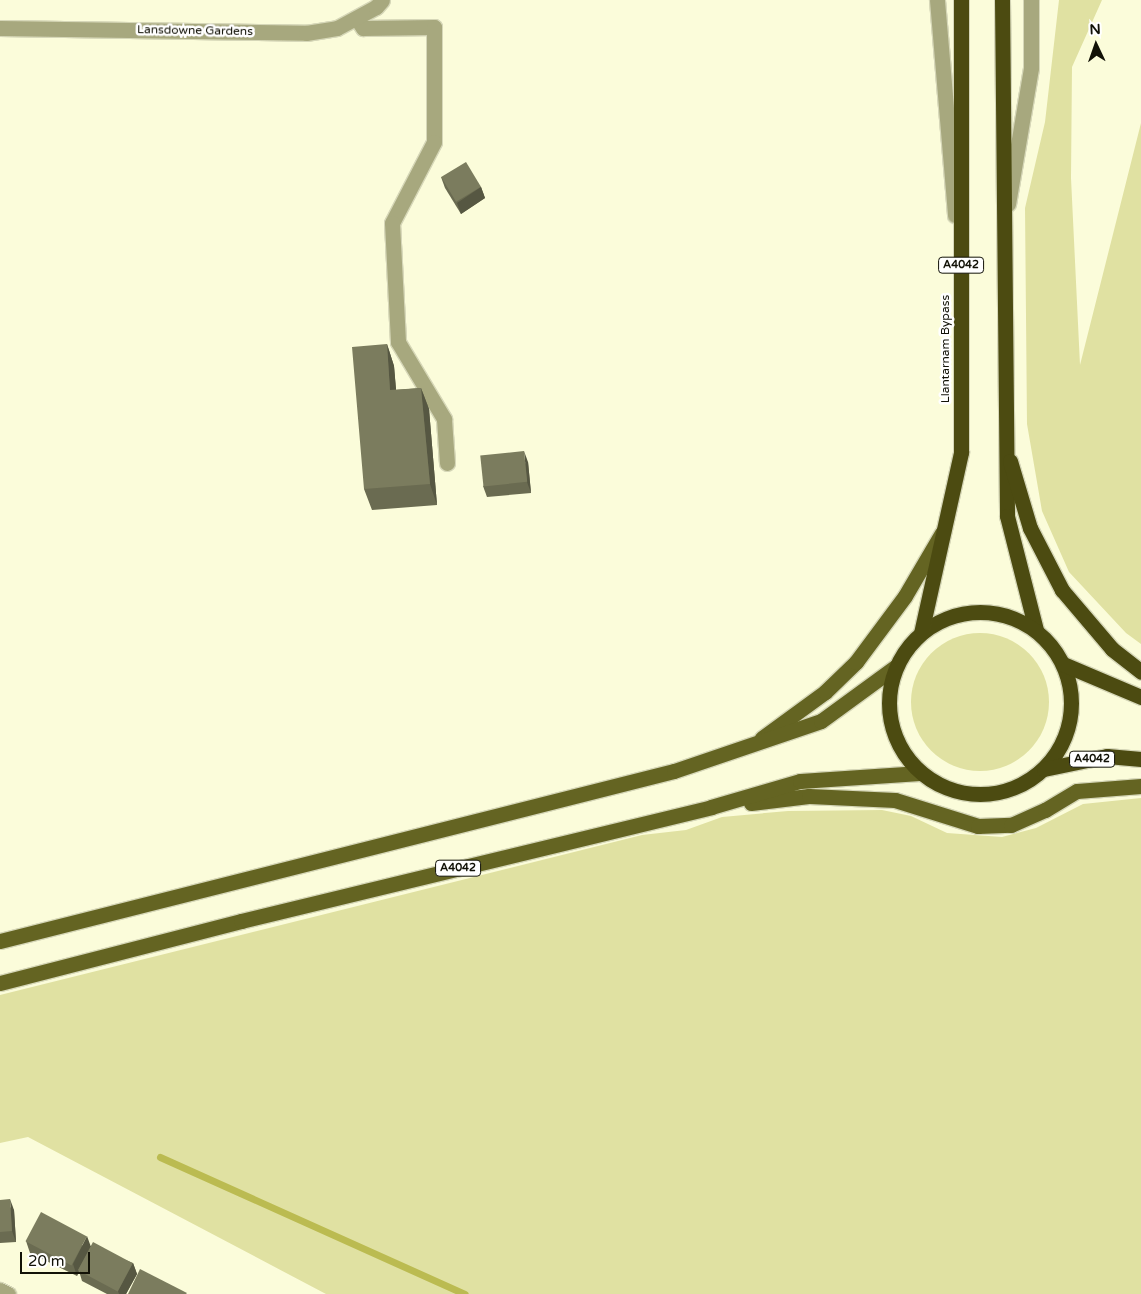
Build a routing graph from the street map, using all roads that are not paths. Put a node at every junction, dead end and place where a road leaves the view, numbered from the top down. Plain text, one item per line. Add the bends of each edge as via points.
1 (382, 0) edge
2 (937, 0) edge
3 (961, 0) edge
4 (1002, 0) edge
5 (1031, 0) edge
6 (357, 19) junction
7 (0, 28) edge
8 (1004, 230) junction
9 (961, 274) junction
10 (1004, 438) junction
11 (447, 463) dead end
12 (944, 529) junction
13 (1036, 630) junction
14 (921, 633) junction
15 (1063, 664) junction
16 (895, 667) junction
17 (1141, 672) edge
18 (1141, 697) edge
19 (751, 747) junction
20 (1141, 759) edge
21 (1044, 769) junction
22 (920, 773) junction
23 (1141, 786) edge
24 (711, 807) junction
25 (0, 941) edge
26 (0, 983) edge
27 (0, 1290) edge
28 (8, 1294) edge

1 - 6 street, Lansdowne Gardens
2 - 9 street
3 - 9 highway, Llantarnam Bypass / A4042
4 - 8 highway
5 - 8 street via 1031,68
6 - 7 street, Lansdowne Gardens via 337,28 306,32
6 - 11 street via 363,28 434,27 434,142 392,223 398,342 444,419
8 - 10 highway
9 - 12 highway, Llantarnam Bypass / A4042 via 961,452
10 - 13 highway via 1007,516
10 - 17 highway via 1030,528 1046,563 1062,590 1112,649
12 - 14 highway, Llantarnam Bypass / A4042
12 - 19 main road via 905,596 856,662 825,692
13 - 14 highway via 1008,616 978,612 948,617
13 - 15 highway
14 - 16 highway via 906,648
15 - 18 highway
15 - 21 highway via 1071,691 1070,719 1061,746
16 - 19 main road via 821,721
16 - 22 highway via 888,695 890,724 901,751
19 - 25 main road via 665,773
20 - 21 highway, A4042 via 1107,756
21 - 22 highway via 1022,785 996,794 969,795 943,788
22 - 24 main road, A4042 via 800,781
23 - 24 main road via 1077,791 1045,810 1011,824 986,826 948,818 895,800 809,796
24 - 26 main road, A4042
27 - 28 street

